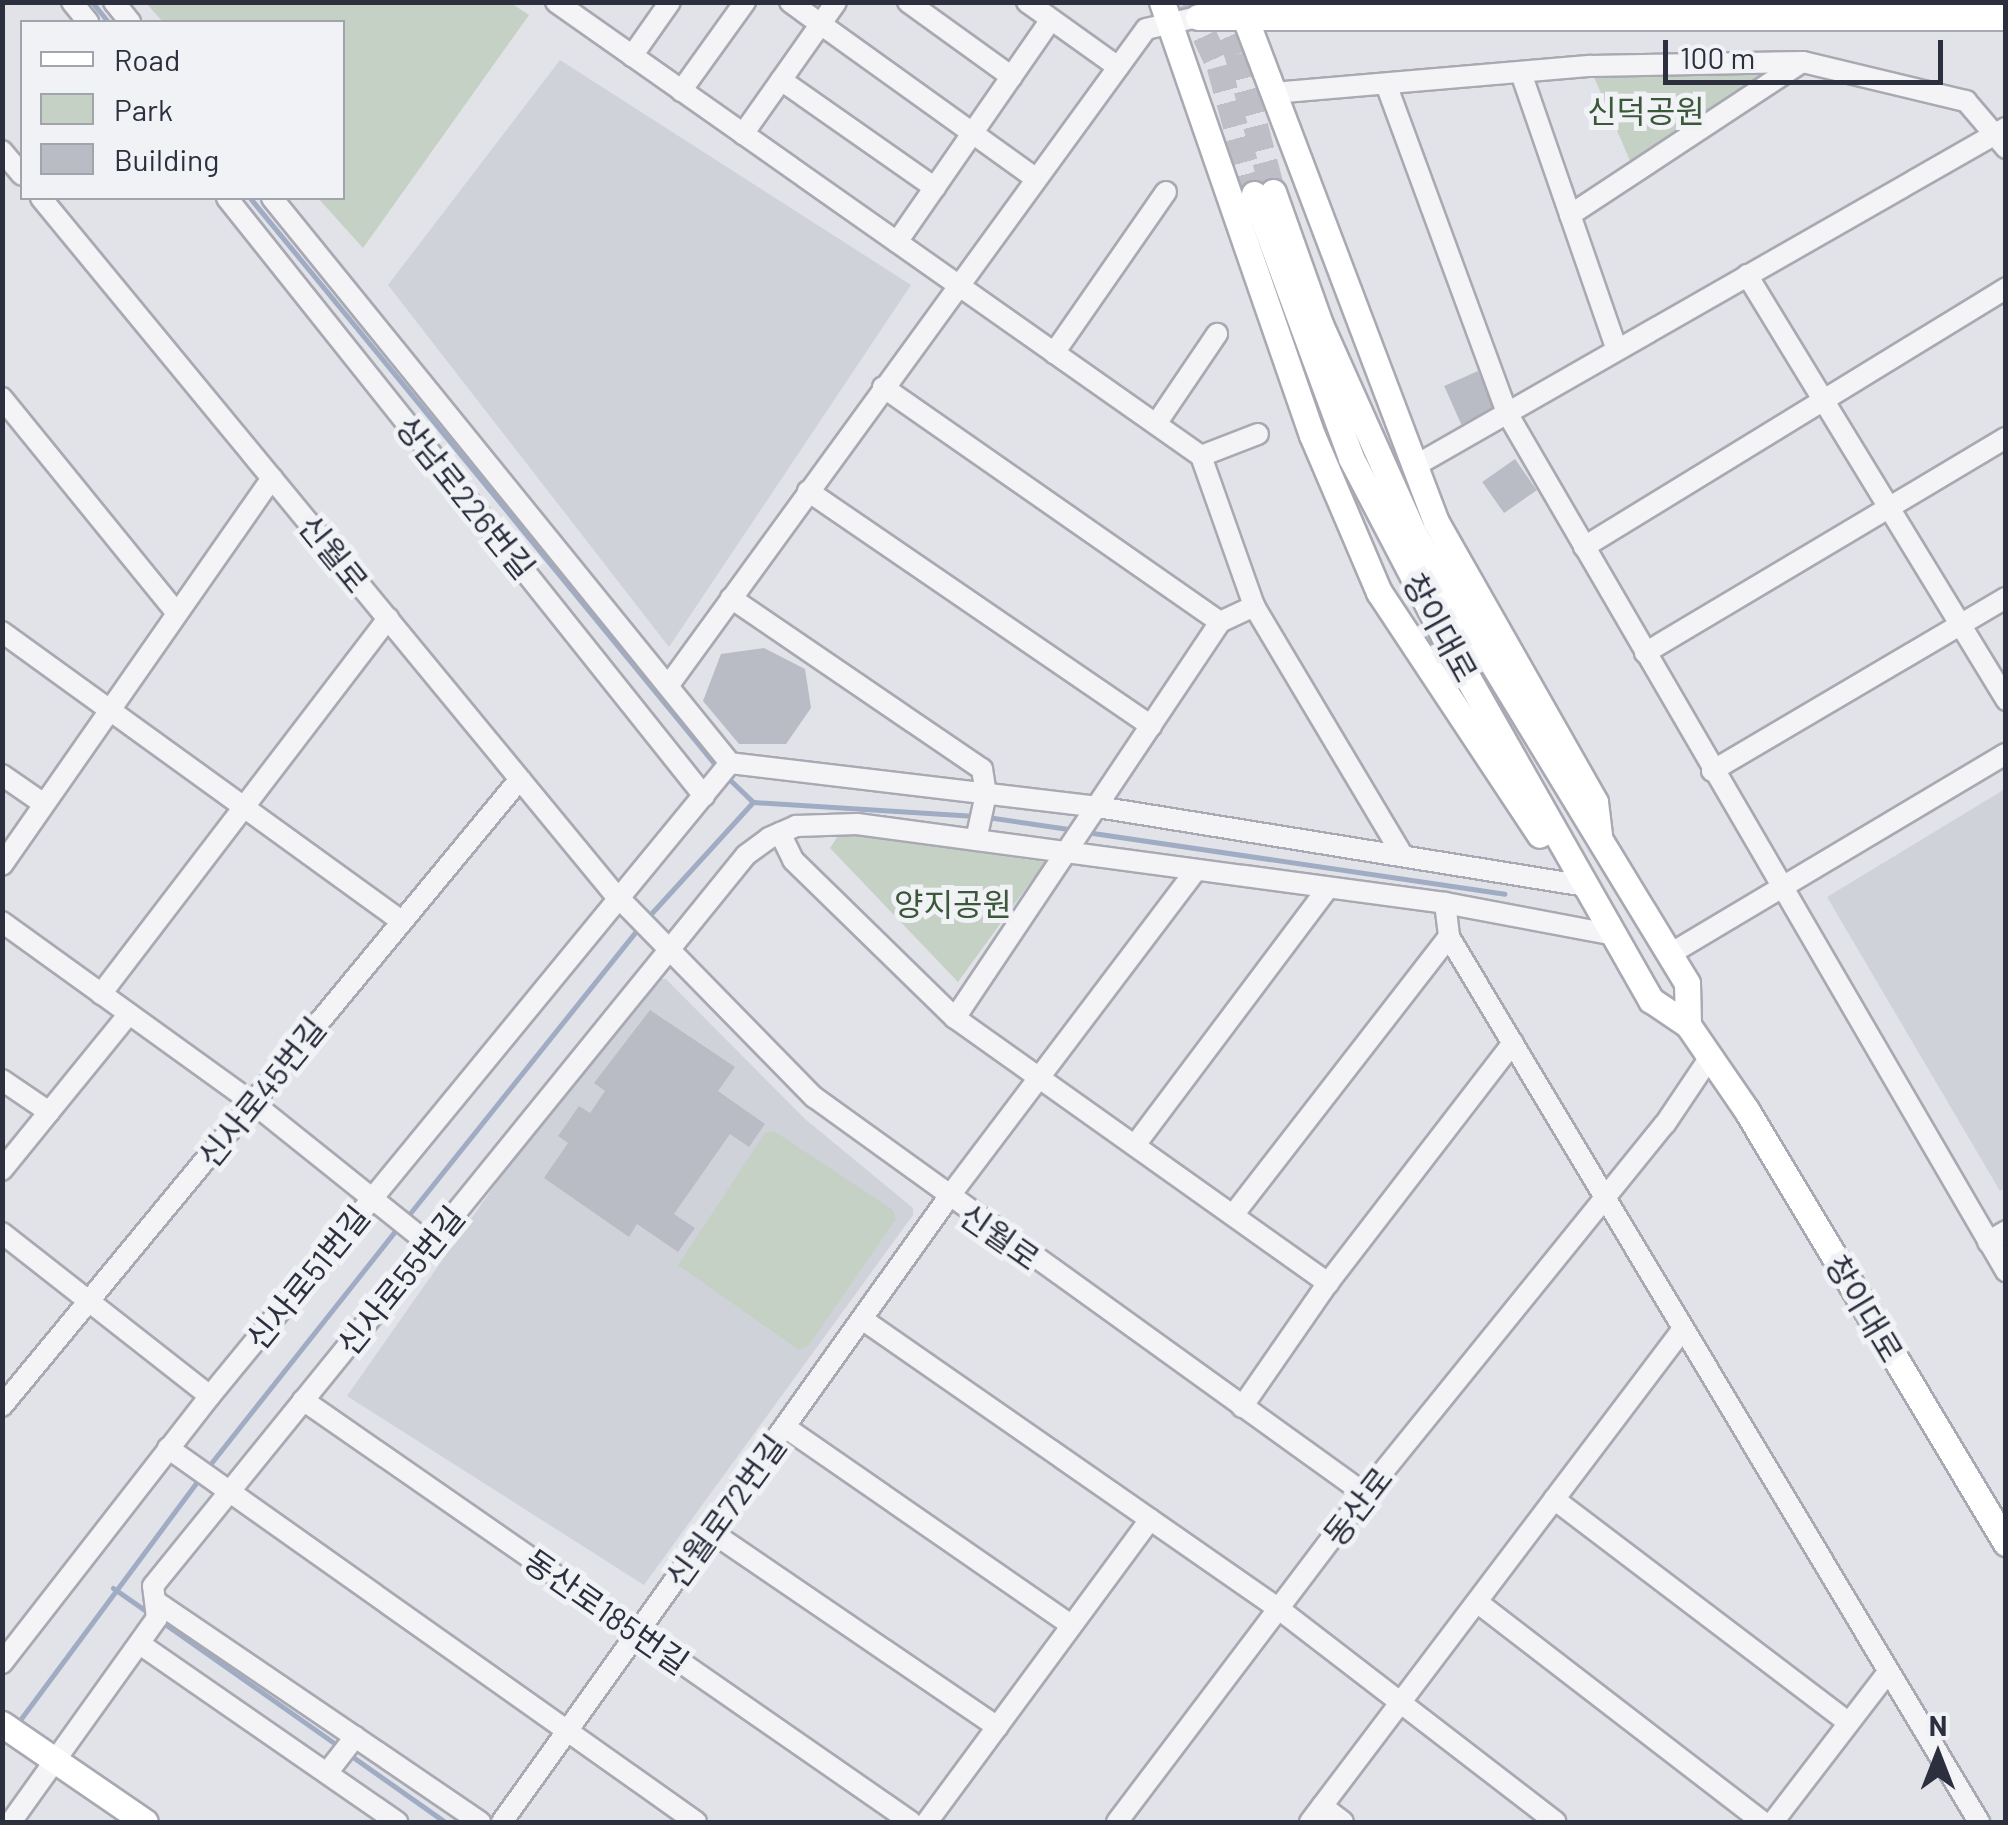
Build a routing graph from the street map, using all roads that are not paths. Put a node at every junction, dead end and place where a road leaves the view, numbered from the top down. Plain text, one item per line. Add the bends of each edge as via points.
1 (556, 2) edge
2 (670, 2) edge
3 (745, 2) edge
4 (790, 2) edge
5 (836, 2) edge
6 (908, 2) edge
7 (1026, 2) edge
8 (581, 10) edge
9 (1243, 11) edge
10 (1167, 13) edge
11 (1198, 17) joint
12 (2006, 18) edge
13 (1051, 20) junction
14 (820, 25) junction
15 (632, 56) junction
16 (1803, 62) junction
17 (1118, 66) junction
18 (1521, 74) junction
19 (1012, 77) junction
20 (781, 80) junction
21 (1386, 84) junction
22 (681, 90) junction
23 (1274, 93) junction
24 (973, 133) junction
25 (743, 134) junction
26 (2002, 136) edge
27 (2, 150) edge
28 (20, 172) edge
29 (1036, 178) junction
30 (935, 188) junction
31 (1166, 192) dead end
32 (43, 200) edge
33 (230, 200) edge
34 (274, 200) edge
35 (1570, 216) junction
36 (897, 242) junction
37 (1747, 275) junction
38 (957, 284) junction
39 (2006, 288) edge
40 (1217, 334) dead end
41 (1617, 350) junction
42 (1054, 353) junction
43 (883, 387) junction
44 (2, 398) edge
45 (1824, 400) junction
46 (1508, 413) junction
47 (1156, 424) junction
48 (1258, 434) dead end
49 (2006, 438) edge
50 (1201, 456) junction
51 (1413, 467) junction
52 (272, 478) junction
53 (808, 491) junction
54 (1889, 508) junction
55 (1584, 547) junction
56 (731, 598) junction
57 (2006, 598) edge
58 (1254, 606) junction
59 (178, 614) junction
60 (388, 618) junction
61 (1220, 622) junction
62 (1959, 626) junction
63 (2, 632) edge
64 (1645, 653) junction
65 (668, 686) junction
66 (2006, 700) edge
67 (110, 710) junction
68 (1151, 726) junction
69 (2006, 754) edge
70 (730, 763) junction
71 (1712, 772) junction
72 (2, 775) edge
73 (520, 778) junction
74 (709, 789) junction
75 (985, 799) junction
76 (44, 804) junction
77 (245, 808) junction
78 (1094, 814) junction
79 (780, 833) junction
80 (977, 836) junction
81 (1601, 845) junction
82 (1071, 847) junction
83 (1402, 854) junction
84 (1567, 854) junction
85 (2, 865) edge
86 (1196, 870) junction
87 (1587, 886) junction
88 (1328, 888) junction
89 (1779, 888) junction
90 (623, 903) junction
91 (1444, 904) junction
92 (2, 922) edge
93 (402, 922) junction
94 (1614, 935) junction
95 (1450, 937) junction
96 (666, 946) junction
97 (1670, 954) junction
98 (101, 994) junction
99 (129, 1014) junction
100 (955, 1018) junction
101 (1688, 1025) junction
102 (1512, 1043) junction
103 (1710, 1057) junction
104 (1039, 1077) junction
105 (2, 1080) edge
106 (253, 1103) junction
107 (48, 1112) junction
108 (1135, 1145) junction
109 (2, 1170) edge
110 (948, 1198) junction
111 (1607, 1198) junction
112 (376, 1201) junction
113 (1233, 1215) junction
114 (2, 1234) edge
115 (1997, 1236) edge
116 (426, 1242) junction
117 (2006, 1271) edge
118 (1328, 1283) junction
119 (90, 1300) junction
120 (862, 1318) junction
121 (1683, 1329) junction
122 (210, 1396) junction
123 (303, 1400) junction
124 (2, 1406) edge
125 (1242, 1407) junction
126 (785, 1427) junction
127 (173, 1451) junction
128 (224, 1491) junction
129 (1365, 1494) junction
130 (1554, 1499) junction
131 (1150, 1519) junction
132 (710, 1531) junction
133 (2002, 1531) edge
134 (1477, 1602) junction
135 (1278, 1609) junction
136 (156, 1610) junction
137 (1071, 1626) junction
138 (638, 1632) junction
139 (142, 1641) junction
140 (2, 1663) edge
141 (1888, 1672) junction
142 (1400, 1703) junction
143 (1849, 1723) junction
144 (2, 1724) edge
145 (996, 1727) junction
146 (567, 1732) junction
147 (353, 1739) junction
148 (47, 1755) junction
149 (329, 1771) junction
150 (1316, 1814) edge
151 (12, 1822) edge
152 (145, 1822) edge
153 (397, 1822) edge
154 (480, 1822) edge
155 (502, 1822) edge
156 (696, 1822) edge
157 (911, 1822) edge
158 (926, 1822) edge
159 (1117, 1822) edge
160 (1343, 1822) edge
161 (1556, 1822) edge
162 (1763, 1822) edge
163 (1773, 1822) edge
164 (1979, 1822) edge

1 - 8 street
2 - 15 street
3 - 22 street
4 - 14 street
5 - 14 street
6 - 19 street
7 - 13 street
8 - 15 street
9 - 11 main road
9 - 12 main road
9 - 23 main road
10 - 11 street
10 - 17 street via 1146,28
10 - 84 main road via 1312,435 1379,592 1542,836
13 - 17 street
13 - 19 street
14 - 20 street
14 - 24 street
15 - 22 street
16 - 18 street
16 - 26 street via 1966,101
16 - 35 street
17 - 29 street
18 - 21 street
18 - 35 street
19 - 24 street
20 - 25 street
20 - 30 street
21 - 23 street
21 - 46 street
22 - 25 street
23 - 51 main road
24 - 29 street
24 - 30 street
25 - 36 street
26 - 37 street
27 - 28 street
29 - 38 street
30 - 36 street
31 - 42 street
32 - 52 street, 신월로
33 - 74 street, 상남로226번길
34 - 65 street
35 - 41 street
36 - 38 street
37 - 41 street
37 - 45 street
38 - 42 street
38 - 43 street
39 - 45 street
40 - 47 street
41 - 46 street
42 - 47 street
43 - 53 street
43 - 61 street
44 - 59 street
45 - 54 street
45 - 55 street
46 - 51 street
46 - 55 street
47 - 50 street
48 - 50 street
49 - 54 street
50 - 58 street
51 - 81 main road via 1436,522 1595,802
52 - 59 street
52 - 60 street, 신월로
53 - 56 street
53 - 68 street
54 - 62 street
54 - 64 street
55 - 64 street
56 - 65 street
56 - 75 street via 982,769
57 - 62 street
58 - 61 street
58 - 83 street
59 - 67 street
60 - 73 street, 신월로
60 - 77 street
61 - 68 street
62 - 66 street
62 - 71 street
63 - 67 street
64 - 71 street
65 - 70 street
67 - 76 street
67 - 77 street
68 - 78 street
69 - 89 street
70 - 74 street, 신사로51번길
70 - 75 street
71 - 89 street
72 - 76 street
73 - 90 street, 신월로
73 - 93 street, 신사로45번길
74 - 90 street, 신사로51번길
75 - 78 street
75 - 80 street
76 - 85 street
77 - 93 street
77 - 98 street
78 - 82 street
78 - 83 street
79 - 80 street via 826,822
79 - 96 street, 신사로55번길 via 746,855
79 - 100 street via 793,860
80 - 82 street
81 - 84 main road, 창이대로 via 1415,536 1264,193 1351,458
81 - 97 main road, 창이대로
82 - 86 street
82 - 100 street
83 - 87 street
84 - 87 main road, 창이대로
86 - 88 street
86 - 104 street, 신월로72번길
87 - 94 main road, 창이대로
88 - 91 street
88 - 108 street
89 - 97 street
89 - 115 street
90 - 96 street, 신월로
90 - 112 street, 신사로51번길
91 - 94 street
91 - 95 street
92 - 98 street
93 - 106 street, 신사로45번길
94 - 101 main road, 창이대로 via 1651,1000
95 - 102 street
95 - 113 street
96 - 110 street, 신월로 via 814,1097
96 - 116 street, 신사로55번길
97 - 101 main road, 창이대로 via 1687,983
98 - 99 street
99 - 106 street
99 - 107 street
100 - 104 street
101 - 103 main road, 창이대로
102 - 111 street
102 - 118 street
103 - 111 street, 동산로
103 - 133 main road, 창이대로
104 - 108 street
104 - 110 street, 신월로72번길
105 - 107 street
106 - 112 street
106 - 119 street, 신사로45번길
107 - 109 street
108 - 113 street
110 - 120 street, 신월로72번길
110 - 125 street, 신월로
111 - 121 street
111 - 129 street, 동산로
112 - 116 street
112 - 122 street, 신사로51번길
113 - 118 street
114 - 119 street
115 - 117 street
116 - 123 street, 신사로55번길
118 - 125 street
119 - 122 street
119 - 124 street, 신사로45번길
120 - 126 street, 신월로72번길
120 - 131 street
121 - 130 street
121 - 141 street
122 - 127 street, 신사로51번길
123 - 128 street, 신사로55번길
123 - 138 street, 동산로185번길
125 - 129 street, 신월로
126 - 132 street, 신월로72번길
126 - 137 street
127 - 128 street
127 - 140 street, 신사로51번길
128 - 136 street, 신사로55번길 via 153,1586
128 - 146 street
129 - 135 street, 동산로
130 - 134 street
130 - 143 street
131 - 135 street
131 - 137 street
132 - 138 street, 신월로72번길
132 - 145 street
134 - 142 street
134 - 162 street
135 - 142 street
135 - 159 street, 동산로
136 - 139 street, 신사로55번길
136 - 147 street
137 - 145 street
138 - 146 street, 신월로72번길
138 - 157 street, 동산로185번길
139 - 148 street
139 - 149 street
141 - 143 street
141 - 164 street
142 - 150 street
142 - 161 street
143 - 163 street
144 - 148 main road
145 - 158 street
146 - 155 street, 신월로72번길
146 - 156 street
147 - 149 street
147 - 154 street
148 - 151 street
148 - 152 main road
149 - 153 street
150 - 160 street

